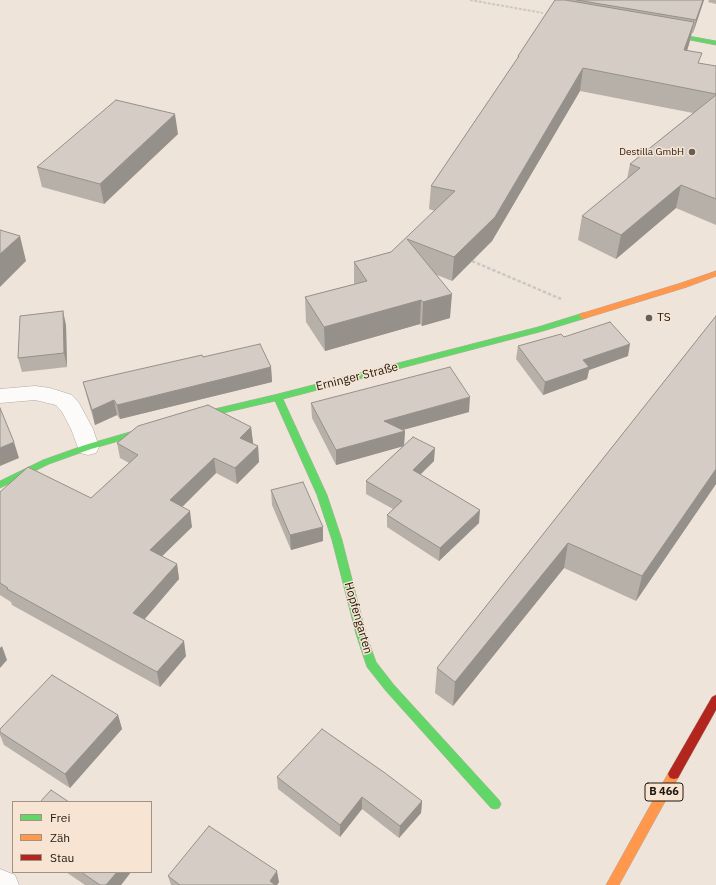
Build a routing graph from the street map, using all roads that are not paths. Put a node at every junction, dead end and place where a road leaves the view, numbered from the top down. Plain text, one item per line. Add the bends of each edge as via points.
1 (649, 31) edge
2 (716, 42) edge
3 (716, 273) edge
4 (0, 396) edge
5 (278, 397) junction
6 (176, 422) edge
7 (161, 426) edge
8 (88, 447) junction
9 (0, 485) edge
10 (716, 700) edge
11 (495, 804) dead end
12 (0, 883) edge
13 (4, 885) edge
14 (612, 885) edge

1 - 2 street
3 - 5 street, Erninger Straße via 540,329
4 - 8 street via 35,393 64,400 71,408
5 - 6 street, Erninger Straße
5 - 11 street, Hopfengarten via 322,495 337,540 361,634 372,664 390,688
7 - 8 street
8 - 9 street via 46,462
10 - 14 street, B 466
12 - 13 street

